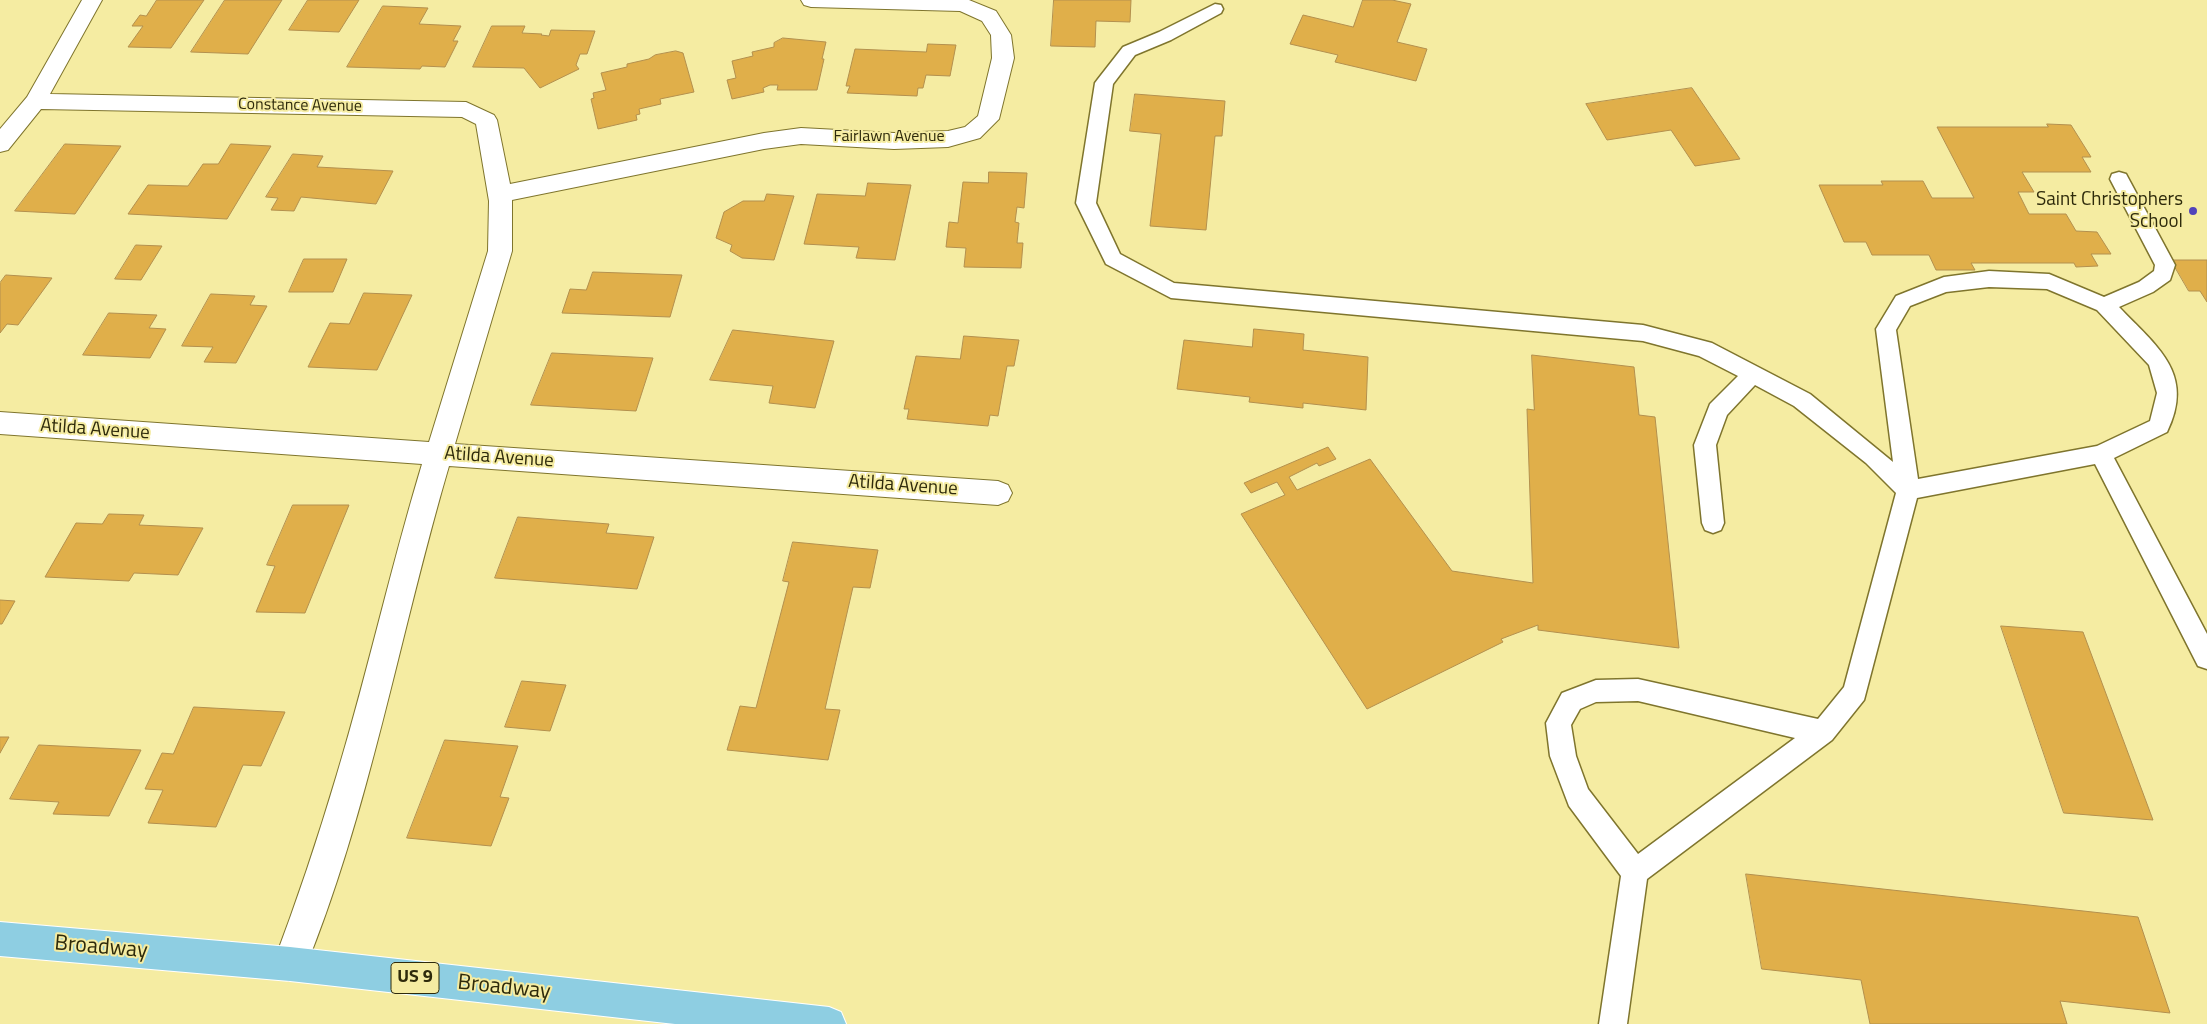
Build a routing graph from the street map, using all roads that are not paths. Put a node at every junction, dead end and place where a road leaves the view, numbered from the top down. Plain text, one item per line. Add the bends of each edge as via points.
1 (92, 0) edge
2 (810, 0) edge
3 (1216, 9) dead end
4 (35, 100) junction
5 (0, 144) edge
6 (2120, 179) dead end
7 (501, 194) junction
8 (2104, 305) junction
9 (1753, 374) junction
10 (0, 423) edge
11 (438, 454) junction
12 (2101, 454) junction
13 (1908, 490) junction
14 (998, 492) dead end
15 (1714, 523) dead end
16 (2207, 658) edge
17 (1823, 732) junction
18 (1635, 872) junction
19 (0, 939) edge
20 (290, 964) junction
21 (829, 1024) edge
22 (1613, 1024) edge

1 - 4 street
2 - 7 street, Fairlawn Avenue via 963,5 988,16 1002,35 1003,58 988,119 972,133 948,139 894,141 802,136
3 - 9 lane via 1129,51 1104,83 1086,203 1113,259 1170,290 1642,333 1705,350
4 - 5 street
4 - 7 street, Constance Avenue via 466,110 486,120
6 - 8 lane via 2165,265 2163,275 2146,287
7 - 11 street via 503,224 500,251
8 - 12 lane via 2158,361 2168,393 2159,426
8 - 13 lane via 2049,282 1989,279 1944,285 1903,301 1886,329
9 - 13 lane via 1802,400 1874,456
9 - 15 lane via 1718,410 1705,445
10 - 11 street, Atilda Avenue
11 - 14 street, Atilda Avenue
11 - 20 street via 353,774
12 - 13 lane
12 - 16 lane
13 - 17 lane via 1855,692
17 - 18 lane
17 - 18 lane via 1638,690 1596,691 1571,701 1558,723 1562,756 1578,797
18 - 22 lane
19 - 20 main road, Broadway / US 9
20 - 21 main road, Broadway / US 9

